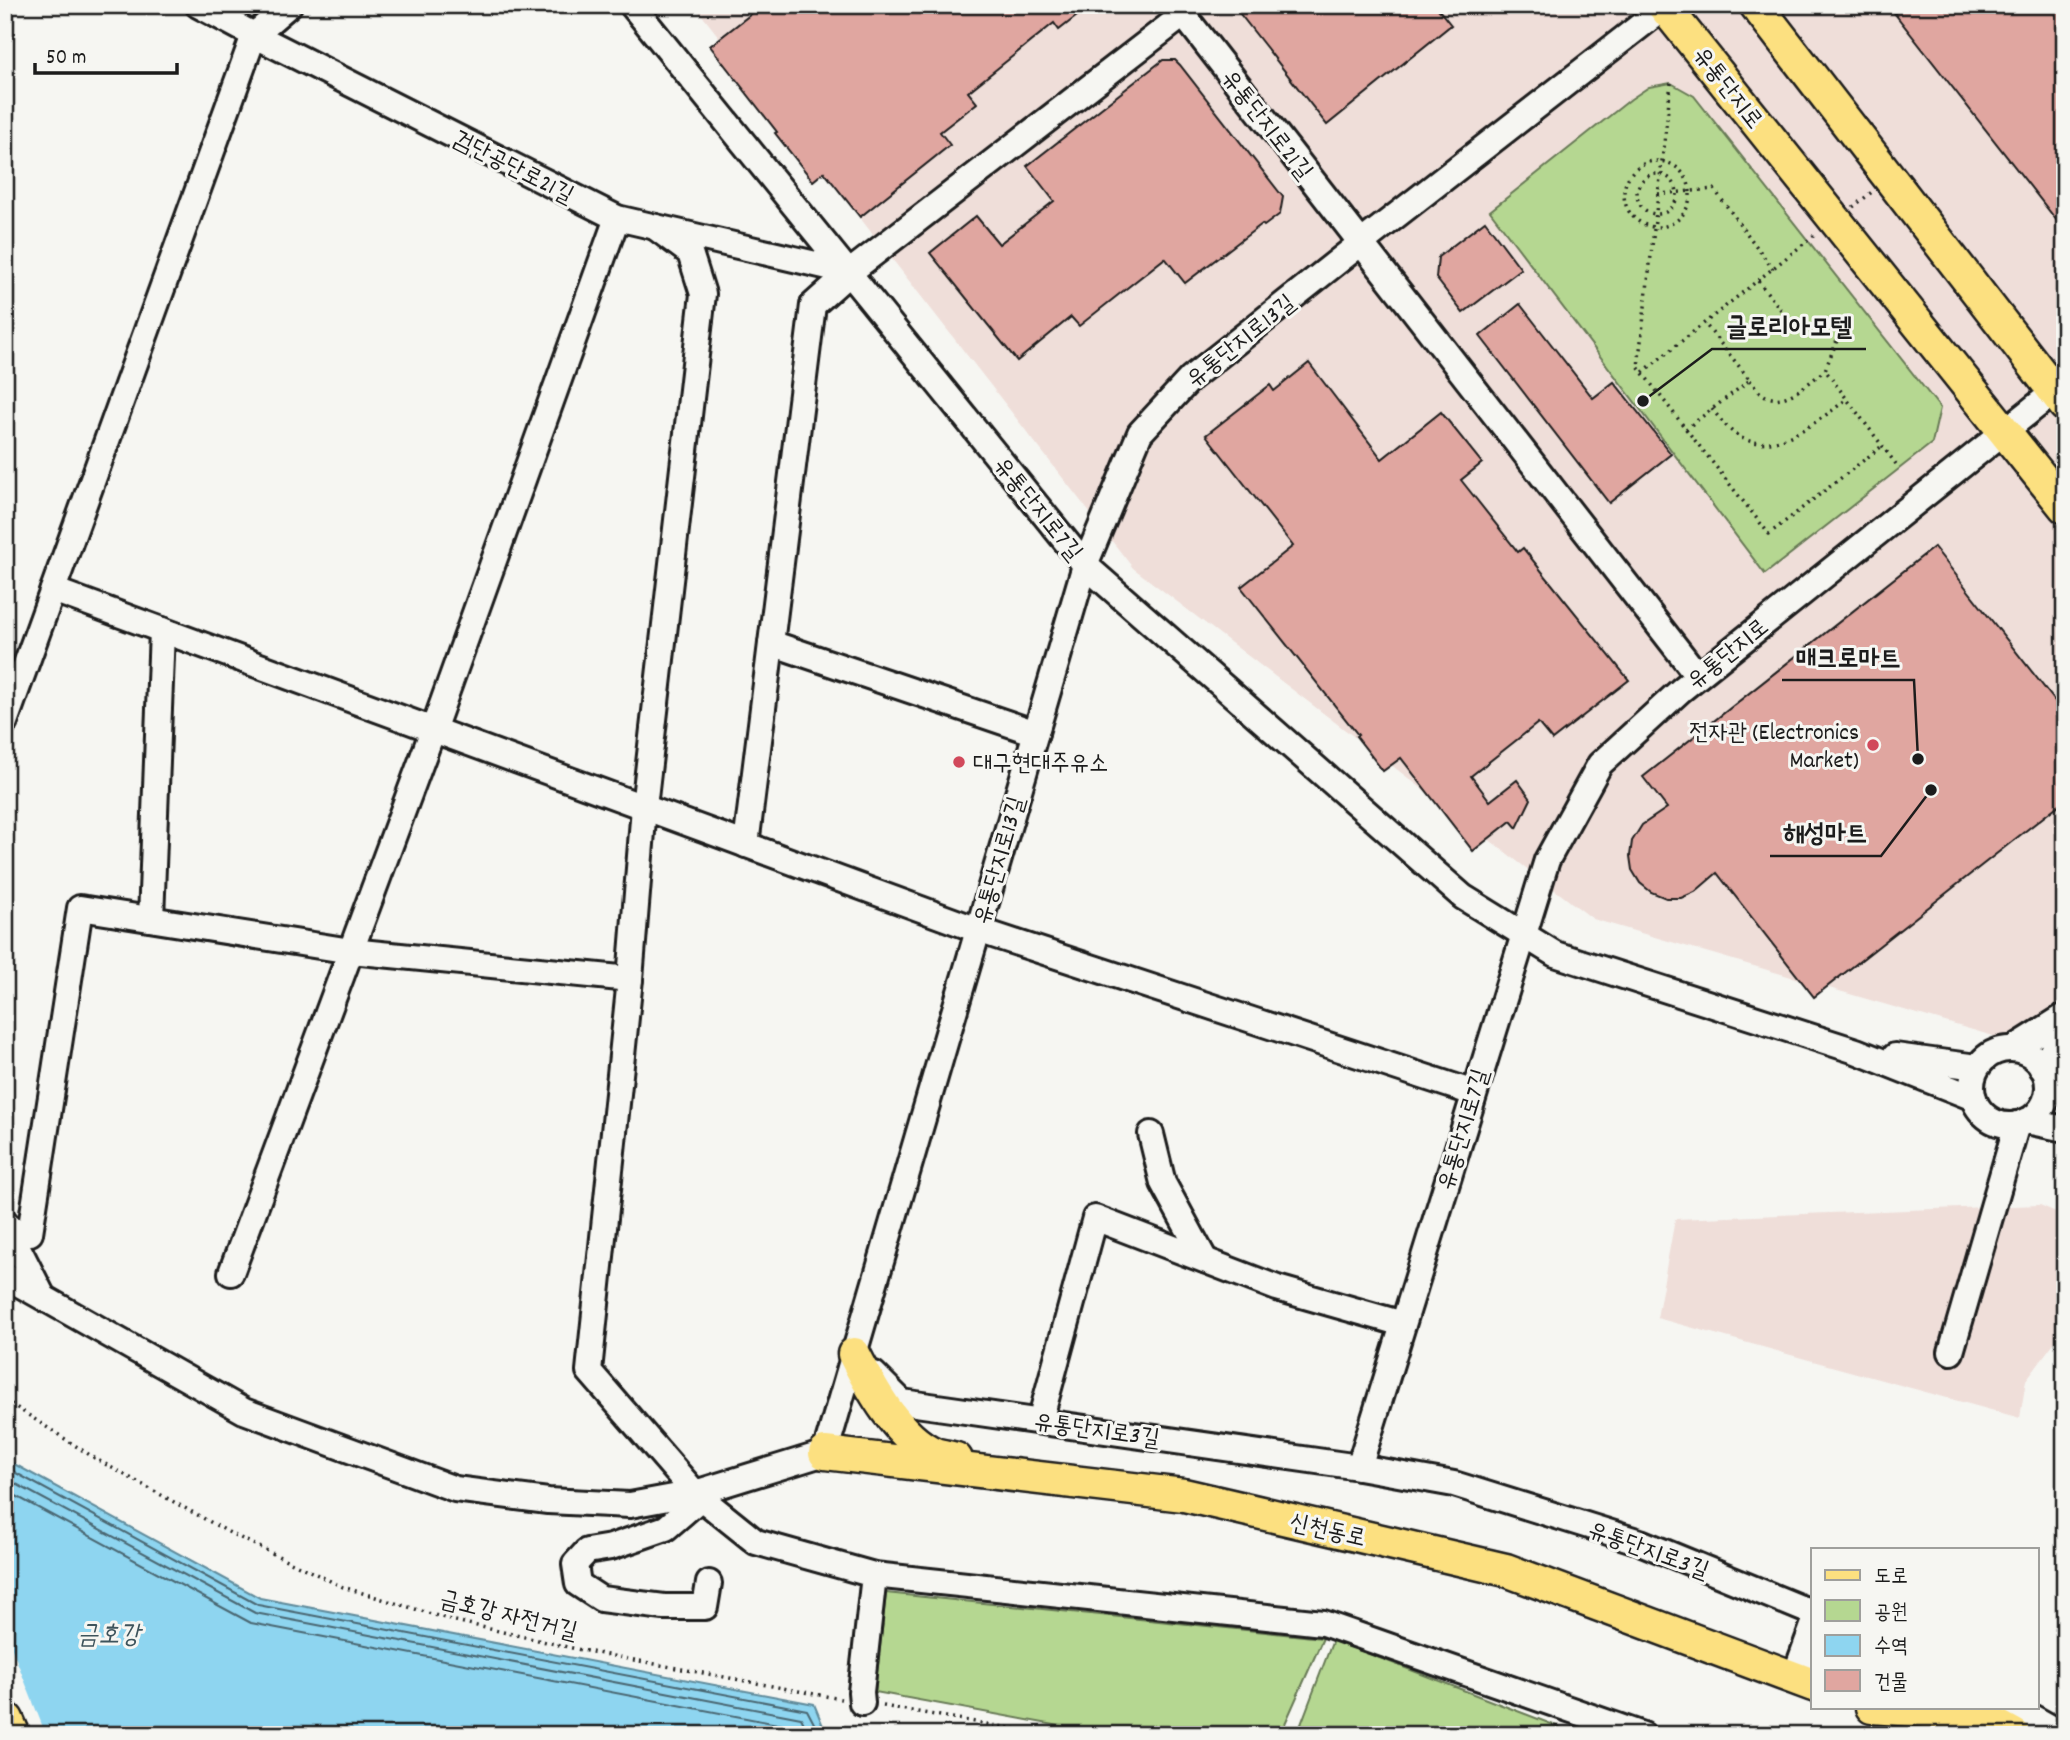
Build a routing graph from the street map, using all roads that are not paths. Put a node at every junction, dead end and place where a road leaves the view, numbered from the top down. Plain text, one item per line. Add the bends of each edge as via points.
1 (198, 5) edge
2 (632, 5) edge
3 (1756, 5) edge
4 (1665, 6) edge
5 (283, 7) edge
6 (1179, 10) edge
7 (254, 35) junction
8 (617, 218) junction
9 (654, 227) junction
10 (1361, 243) junction
11 (849, 272) junction
12 (2061, 393) edge
13 (2005, 431) junction
14 (2065, 507) edge
15 (1085, 565) junction
16 (53, 590) junction
17 (162, 630) junction
18 (771, 643) junction
19 (1698, 676) junction
20 (5, 722) edge
21 (433, 730) junction
22 (1036, 733) junction
23 (644, 807) junction
24 (746, 845) junction
25 (151, 919) junction
26 (978, 930) junction
27 (1522, 934) junction
28 (351, 951) junction
29 (630, 979) junction
30 (2065, 1016) edge
31 (2065, 1036) edge
32 (2012, 1049) junction
33 (1856, 1051) junction
34 (1977, 1068) junction
35 (2052, 1086) edge
36 (1474, 1093) junction
37 (1974, 1098) junction
38 (2022, 1122) junction
39 (2065, 1129) edge
40 (1151, 1134) dead end
41 (7, 1225) edge
42 (1205, 1260) junction
43 (231, 1273) dead end
44 (5, 1276) edge
45 (43, 1297) junction
46 (1403, 1324) junction
47 (1951, 1352) dead end
48 (854, 1354) junction
49 (1040, 1421) junction
50 (825, 1453) junction
51 (1359, 1467) junction
52 (1018, 1476) junction
53 (695, 1493) junction
54 (874, 1575) junction
55 (709, 1583) dead end
56 (1811, 1612) edge
57 (1811, 1637) edge
58 (1803, 1681) edge
59 (862, 1703) road end
60 (1873, 1708) edge
61 (1874, 1708) edge
62 (1885, 1708) edge
63 (2016, 1708) edge
64 (5, 1721) edge
65 (11, 1735) edge
66 (1643, 1735) edge
67 (1893, 1735) edge
68 (1921, 1735) edge
69 (2014, 1735) edge
70 (2064, 1735) edge

1 - 7 street, 검단공단로21길
2 - 11 street, 유통단지로7길
3 - 12 main road, 유통단지로
4 - 10 street, 유통단지로13길
4 - 13 main road, 유통단지로
5 - 7 street
6 - 10 street, 유통단지로21길
6 - 11 street
7 - 8 street, 검단공단로21길
7 - 16 street
8 - 9 street, 검단공단로21길
8 - 21 street
9 - 11 street, 검단공단로21길
9 - 23 street via 690,253 704,294
10 - 15 street, 유통단지로13길 via 1191,378 1140,433
10 - 19 street
11 - 15 street, 유통단지로7길
11 - 18 street via 813,305
12 - 13 street, 유통단지로
13 - 14 main road, 유통단지로
13 - 19 street, 유통단지로
15 - 22 street, 유통단지로13길
15 - 27 street, 유통단지로7길 via 1463,897
16 - 17 street
16 - 20 street
17 - 21 street
17 - 25 street
18 - 22 street
18 - 24 street
19 - 27 street, 유통단지로 via 1600,764 1547,860
21 - 23 street
21 - 28 street
22 - 26 street, 유통단지로13길
23 - 24 street
23 - 29 street
24 - 26 street
25 - 28 street
25 - 41 street via 79,908 30,1233
26 - 36 street
26 - 48 street, 유통단지로13길
27 - 33 street, 유통단지로7길 via 1555,954
27 - 36 street, 유통단지로7길
28 - 29 street
28 - 43 street
29 - 53 street via 589,1371
30 - 32 street
31 - 35 street via 2056,1045
32 - 34 street via 1992,1052
32 - 35 street via 2038,1060
33 - 34 street
33 - 37 street
34 - 37 street via 1972,1082
35 - 38 street via 2034,1117
36 - 46 street, 유통단지로7길
37 - 38 street via 1977,1107 1997,1123
38 - 39 street
38 - 47 street
40 - 42 street via 1163,1183
41 - 45 street
42 - 46 street via 1277,1288
42 - 49 street via 1095,1217
44 - 45 street
45 - 53 street via 244,1410 455,1489 630,1505
46 - 51 street
48 - 49 street, 유통단지로3길 via 902,1402
48 - 50 street, 유통단지로13길
48 - 52 main road via 873,1392 905,1433 934,1453
49 - 51 street, 유통단지로3길
50 - 52 main road, 신천동로
50 - 53 street
51 - 56 street, 유통단지로3길 via 1454,1484 1640,1542
52 - 58 main road, 신천동로 via 1184,1495 1506,1570
53 - 54 street via 756,1542
53 - 55 street via 695,1503 666,1528 586,1551 575,1564 578,1584 601,1599 705,1608
54 - 59 street
54 - 66 street via 1323,1623
57 - 58 street
60 - 67 main road
61 - 68 main road
62 - 69 main road via 1978,1715
63 - 70 street
64 - 65 highway

